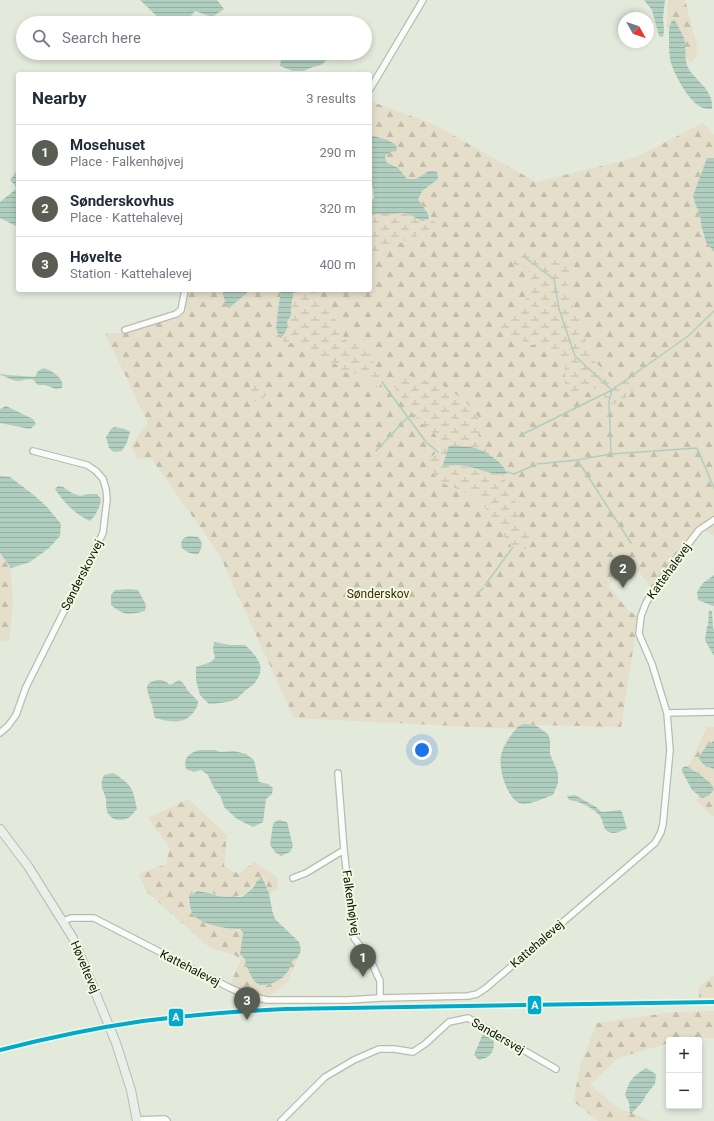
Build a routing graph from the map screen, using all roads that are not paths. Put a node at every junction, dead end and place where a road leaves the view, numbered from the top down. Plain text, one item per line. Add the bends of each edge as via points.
1 (423, 0) edge
2 (372, 86) edge
3 (185, 292) edge
4 (125, 330) dead end
5 (33, 451) dead end
6 (714, 520) edge
7 (714, 712) edge
8 (667, 713) junction
9 (0, 733) edge
10 (338, 773) dead end
11 (0, 828) edge
12 (344, 850) junction
13 (293, 878) dead end
14 (63, 921) junction
15 (380, 998) junction
16 (556, 1069) dead end
17 (137, 1120) edge
18 (167, 1121) edge
19 (281, 1121) edge

1 - 2 street
3 - 4 street via 181,310 176,314
5 - 9 street, Sønderskovvej via 87,465 103,479 107,499 103,533 26,687 16,715
6 - 8 street, Kattehalevej via 699,530 654,589 641,616 639,634 652,664
7 - 8 street
8 - 15 street, Kattehalevej via 670,750 663,824 655,843 477,994
10 - 12 street, Falkenhøjvej
11 - 14 street, Høveltevej
12 - 13 street, Falkenhøjvej
12 - 15 street, Falkenhøjvej via 354,938 370,959 380,980
14 - 15 street, Kattehalevej via 71,918 94,918 246,995 267,1000
14 - 17 street, Høveltevej via 73,938 106,1016 131,1090
16 - 19 street, Sandersvej via 468,1018 449,1022 413,1052 379,1049 354,1060 325,1077
17 - 18 street

